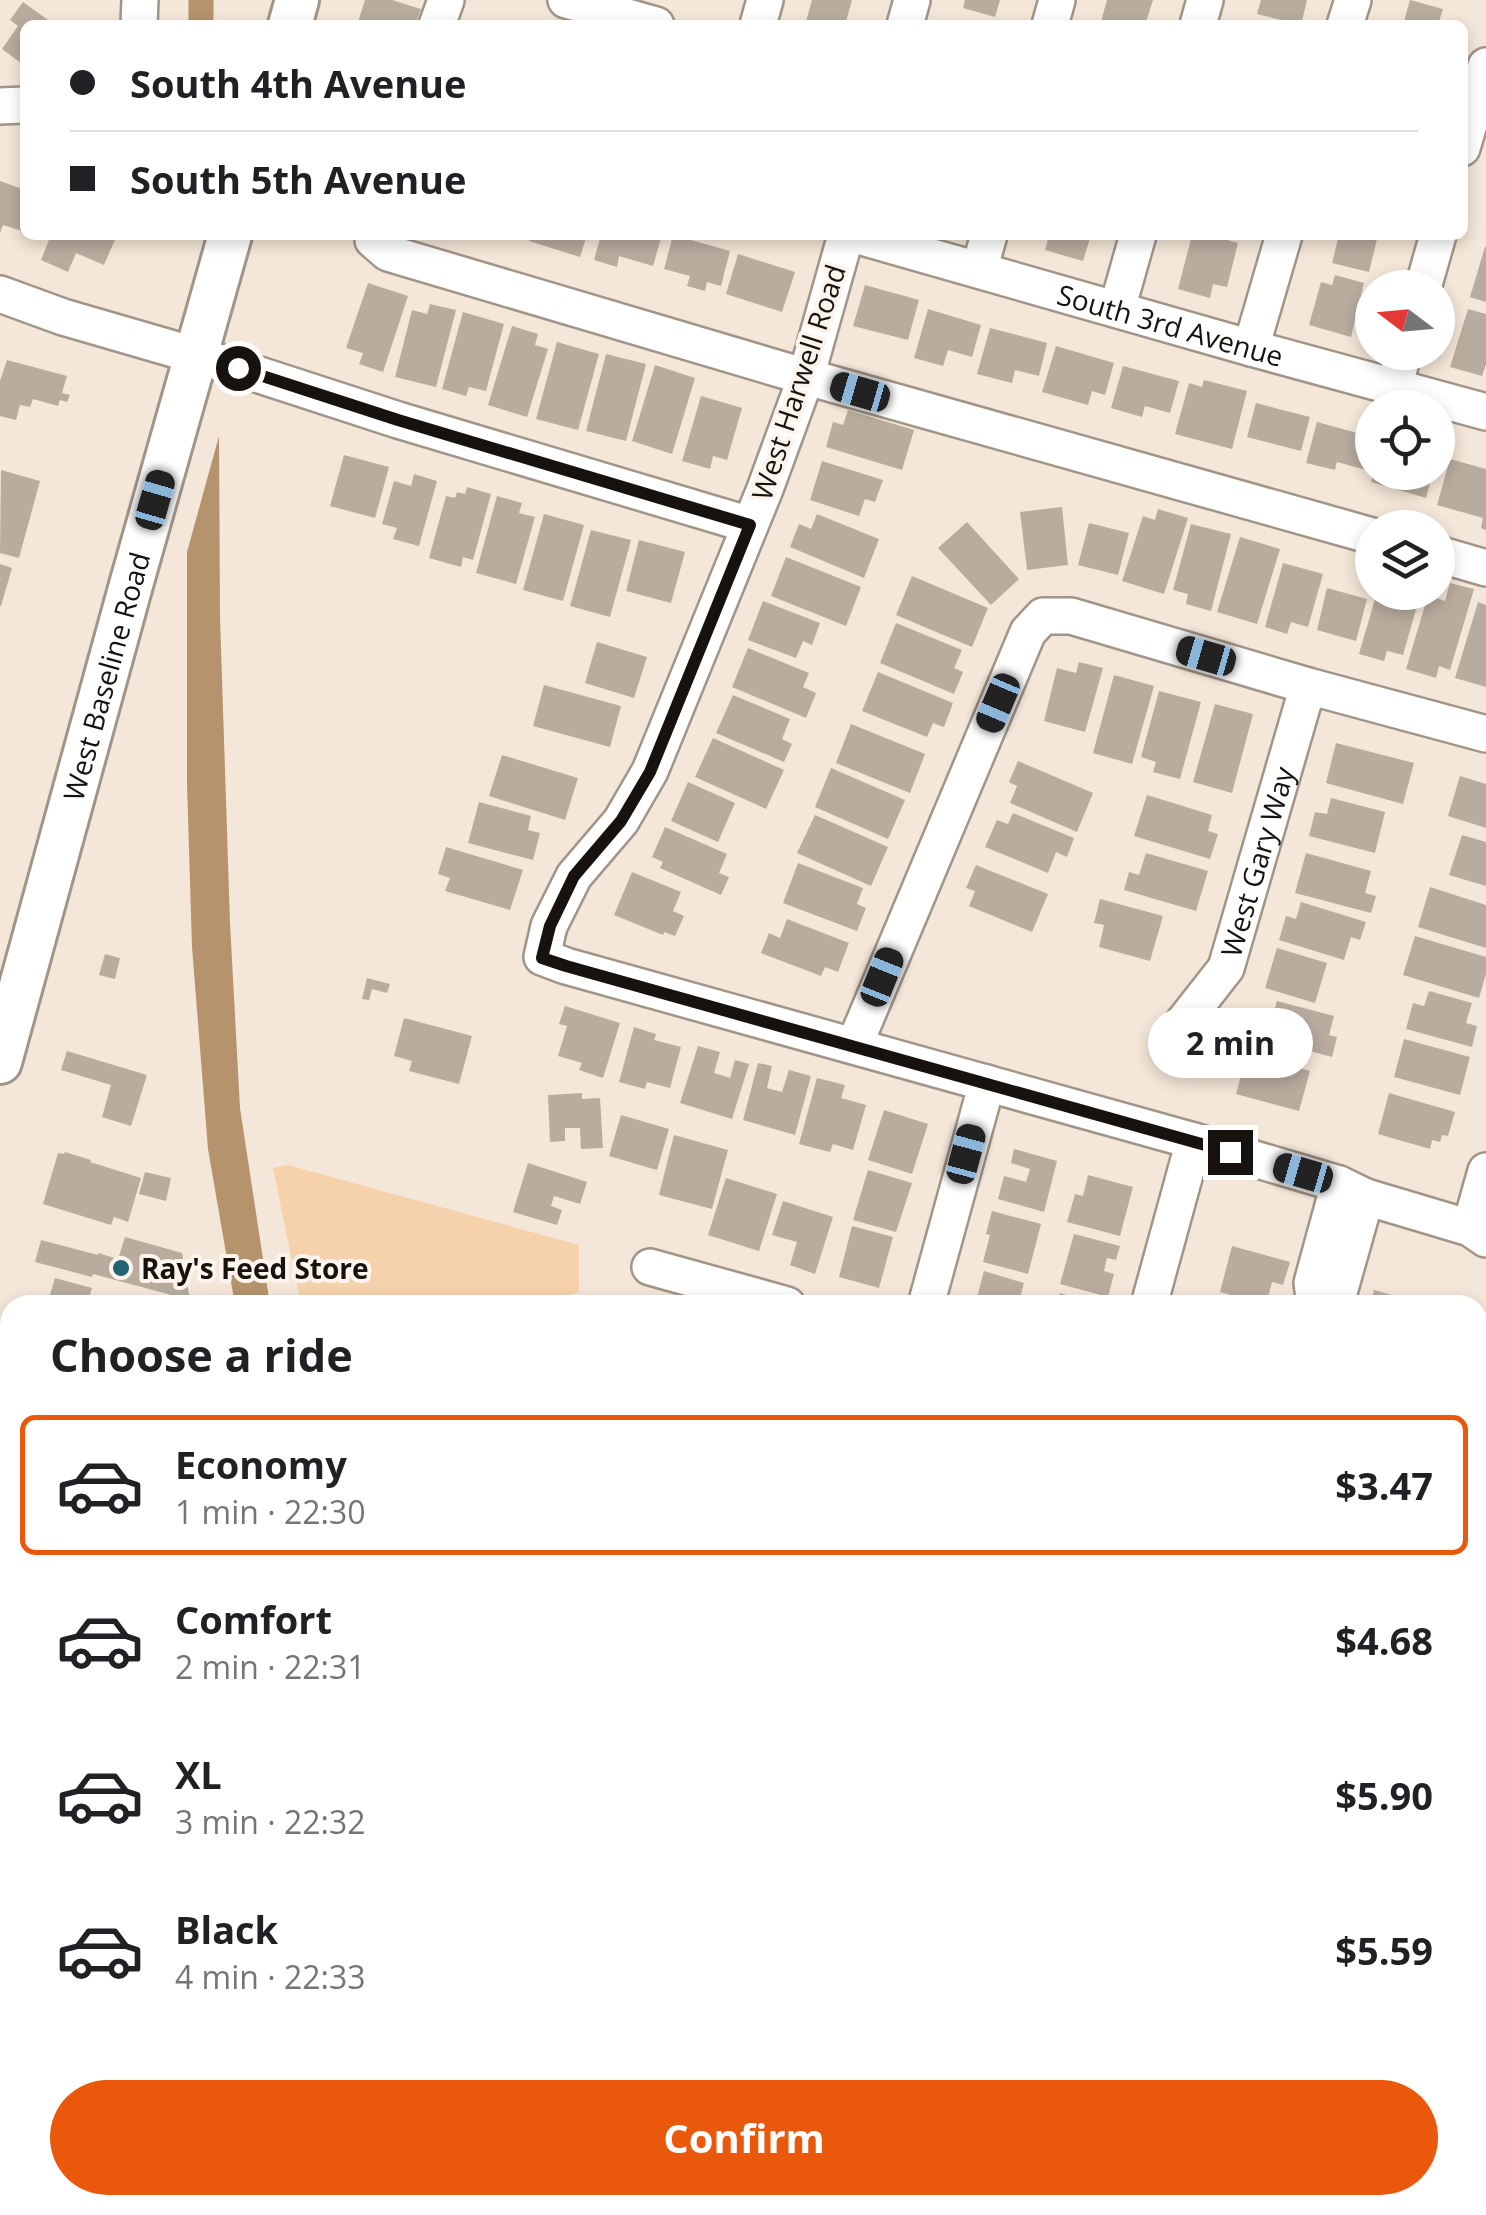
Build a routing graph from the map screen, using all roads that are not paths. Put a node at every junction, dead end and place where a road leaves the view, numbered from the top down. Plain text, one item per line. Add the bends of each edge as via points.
1 (566, 0) edge
2 (638, 20) edge
3 (1486, 66) edge
4 (1468, 128) edge
5 (229, 240) edge
6 (374, 240) edge
7 (845, 240) edge
8 (873, 240) edge
9 (988, 240) edge
10 (1137, 240) edge
11 (1283, 240) edge
12 (1437, 240) edge
13 (979, 270) junction
14 (1428, 270) edge
15 (0, 294) edge
16 (1117, 309) junction
17 (1251, 348) junction
18 (196, 356) junction
19 (1399, 370) edge
20 (806, 377) junction
21 (1394, 386) junction
22 (1486, 412) edge
23 (750, 525) junction
24 (1355, 531) edge
25 (1455, 559) edge
26 (1486, 568) edge
27 (1308, 686) junction
28 (1486, 734) edge
29 (1182, 1024) dead end
30 (854, 1046) junction
31 (0, 1062) edge
32 (987, 1083) junction
33 (1194, 1141) junction
34 (1486, 1172) edge
35 (1353, 1190) junction
36 (1481, 1231) edge
37 (1334, 1257) junction
38 (650, 1267) dead end
39 (751, 1295) edge
40 (929, 1295) edge
41 (1152, 1295) edge
42 (1314, 1295) edge
43 (1338, 1295) edge

1 - 2 street
3 - 4 street
5 - 18 main road, West Baseline Road
6 - 20 street via 388,253
7 - 20 street, West Harwell Road
8 - 13 street, South 3rd Avenue
9 - 13 street
10 - 16 street
11 - 17 street
12 - 14 street
13 - 16 street, South 3rd Avenue
15 - 18 street
16 - 17 street, South 3rd Avenue
17 - 21 street, South 3rd Avenue
18 - 23 street
18 - 31 main road, West Baseline Road
19 - 21 street
20 - 23 street, West Harwell Road
20 - 24 street
21 - 22 street, South 3rd Avenue
23 - 30 street, West Harwell Road via 650,772 621,821 574,876 542,958
25 - 26 street
27 - 28 street
27 - 29 street, West Gary Way via 1226,968
27 - 30 street via 1071,616 1044,616 1028,632
30 - 32 street
32 - 33 street
32 - 40 street
33 - 35 street
33 - 41 street
34 - 36 street
35 - 36 street
35 - 37 street
37 - 42 street via 1312,1283
37 - 43 street
38 - 39 street

